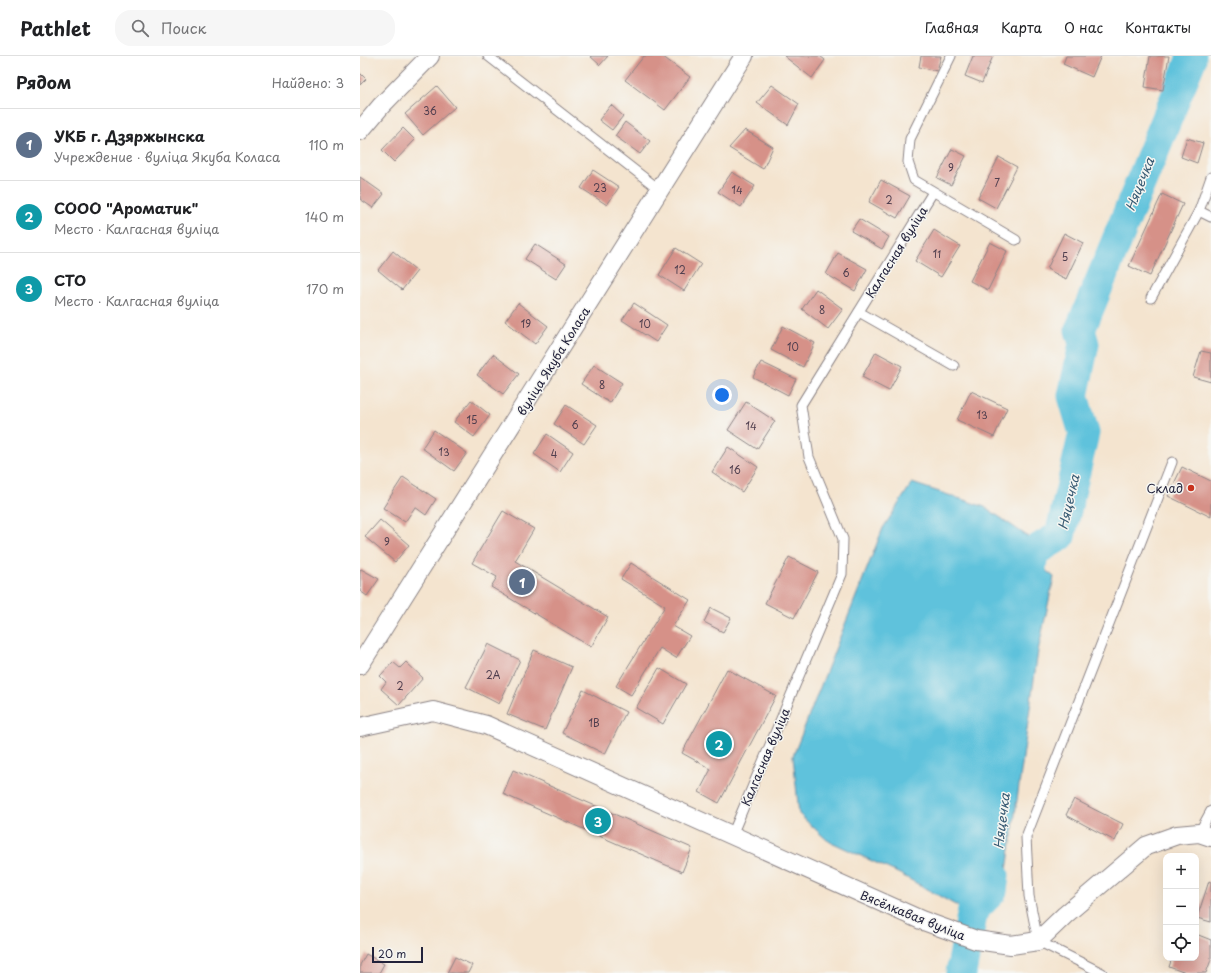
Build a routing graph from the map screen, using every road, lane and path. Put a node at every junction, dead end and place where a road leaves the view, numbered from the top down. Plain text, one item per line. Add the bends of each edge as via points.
1 (430, 56) edge
2 (488, 56) edge
3 (744, 56) edge
4 (951, 56) edge
5 (360, 131) edge
6 (1211, 177) edge
7 (660, 190) junction
8 (933, 192) junction
9 (1198, 211) junction
10 (1211, 217) edge
11 (1016, 240) dead end
12 (1151, 298) dead end
13 (859, 312) junction
14 (954, 366) dead end
15 (1172, 462) dead end
16 (360, 665) edge
17 (360, 727) edge
18 (1211, 811) edge
19 (732, 835) junction
20 (1205, 835) edge
21 (1038, 941) junction
22 (1102, 973) edge

1 - 5 street
2 - 7 lane
3 - 7 street, вуліца Якуба Коласа
4 - 8 lane, Калгасная вуліца via 910,139 908,162 914,180
6 - 9 lane
7 - 16 street, вуліца Якуба Коласа
8 - 11 lane, Калгасная вуліца
8 - 13 lane, Калгасная вуліца
9 - 10 lane
9 - 12 lane
13 - 14 lane, Калгасная вуліца
13 - 19 lane, Калгасная вуліца via 801,405 809,457 843,539 842,574
15 - 21 lane via 1026,837 1030,896
17 - 19 street via 433,711 486,725
18 - 20 lane
19 - 21 street, Вясёлкавая вуліца via 920,920 976,940 1011,945
20 - 21 street via 1177,835 1146,846
21 - 22 lane

